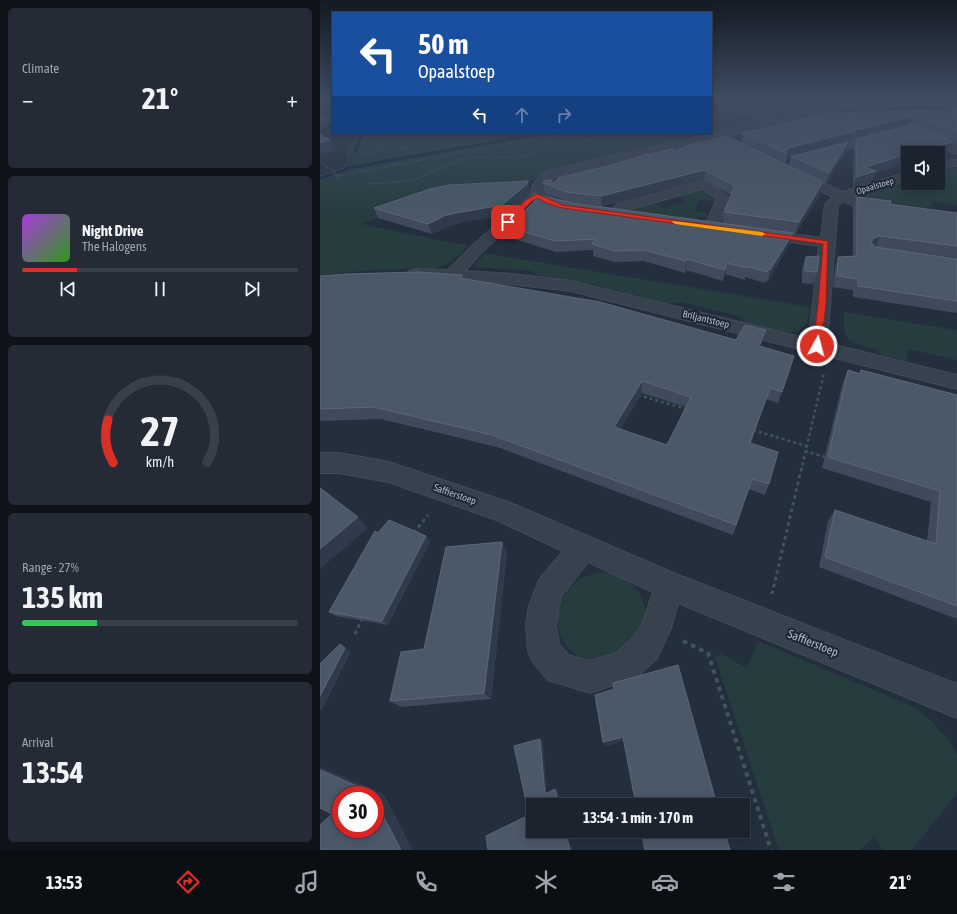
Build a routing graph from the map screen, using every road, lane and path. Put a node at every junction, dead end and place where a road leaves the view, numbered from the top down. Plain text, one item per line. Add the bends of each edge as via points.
1 (366, 139) edge
2 (434, 139) edge
3 (538, 139) edge
4 (549, 139) edge
5 (570, 139) edge
6 (597, 139) edge
7 (706, 139) edge
8 (723, 139) edge
9 (872, 139) edge
10 (937, 139) edge
11 (732, 143) edge
12 (957, 151) edge
13 (360, 154) junction
14 (350, 155) junction
15 (346, 156) dead end
16 (805, 157) edge
17 (322, 163) dead end
18 (957, 163) edge
19 (945, 166) edge
20 (785, 168) edge
21 (335, 172) junction
22 (320, 176) edge
23 (337, 176) junction
24 (901, 178) edge
25 (338, 180) dead end
26 (371, 184) dead end
27 (537, 195) junction
28 (842, 196) junction
29 (562, 206) edge
30 (894, 206) edge
31 (600, 212) edge
32 (615, 214) junction
33 (637, 217) edge
34 (696, 225) edge
35 (711, 228) junction
36 (726, 230) edge
37 (749, 233) edge
38 (826, 243) junction
39 (401, 274) edge
40 (453, 274) junction
41 (823, 348) junction
42 (957, 382) edge
43 (631, 393) edge
44 (690, 410) edge
45 (748, 428) edge
46 (806, 446) junction
47 (806, 451) junction
48 (836, 460) edge
49 (320, 463) edge
50 (447, 491) junction
51 (412, 535) edge
52 (584, 546) junction
53 (669, 585) junction
54 (365, 613) edge
55 (765, 623) junction
56 (656, 628) junction
57 (355, 634) dead end
58 (957, 701) edge
59 (771, 850) edge

1 - 13 path
2 - 13 path via 410,147
3 - 23 path
4 - 26 path via 551,145 535,154 458,160 413,180
5 - 6 path
7 - 27 street via 551,174 538,185
8 - 11 street
9 - 16 street
10 - 12 street
13 - 14 path
14 - 15 path
14 - 21 path via 346,166
17 - 21 path
18 - 19 street
20 - 28 street, Opaalstoep
21 - 22 path
21 - 23 path
23 - 25 path
24 - 28 street, Opaalstoep
27 - 29 street
27 - 40 street
28 - 30 street, Opaalstoep via 854,202
28 - 38 street via 832,204
31 - 32 street
32 - 33 street
32 - 35 street via 622,207 704,185 724,198
34 - 35 street
35 - 36 street
37 - 38 street
38 - 41 street via 822,304
39 - 40 street, Briljantstoep
40 - 41 street, Briljantstoep via 528,279 571,286
41 - 42 street, Briljantstoep
41 - 46 path
43 - 44 path
45 - 46 path
46 - 47 path
47 - 48 path
47 - 55 path
49 - 50 street, Saffierstoep via 339,463 389,472
50 - 51 path
50 - 52 street, Saffierstoep
52 - 53 street, Saffierstoep
52 - 56 street via 549,590 544,606 541,625 544,651 559,669 590,677 626,666 646,646
53 - 55 street, Saffierstoep
53 - 56 street
54 - 57 path
55 - 58 street, Saffierstoep
56 - 59 path via 708,653

